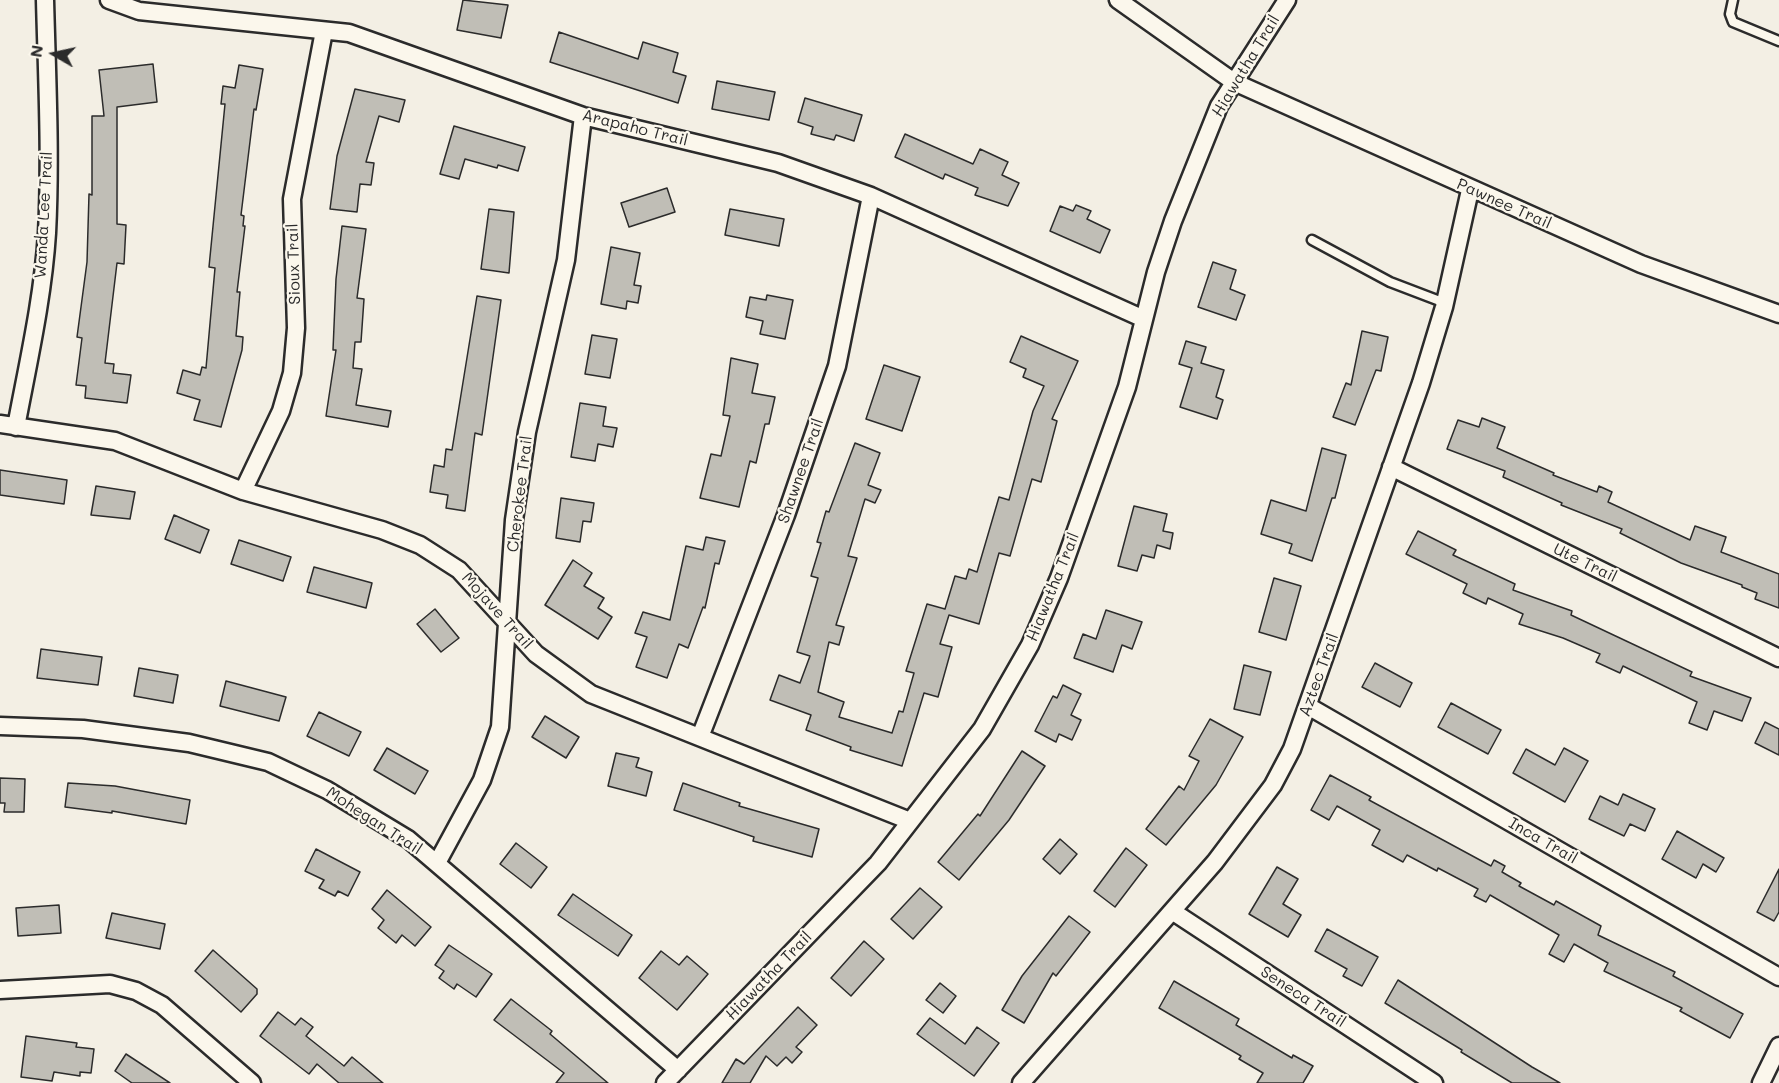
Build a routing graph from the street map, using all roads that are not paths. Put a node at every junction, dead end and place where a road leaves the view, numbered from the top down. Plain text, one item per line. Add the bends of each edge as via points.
1 (45, 0) edge
2 (109, 0) edge
3 (1118, 0) edge
4 (1287, 0) edge
5 (1733, 0) edge
6 (324, 31) junction
7 (1779, 41) edge
8 (1234, 82) junction
9 (583, 116) junction
10 (1470, 190) junction
11 (871, 196) junction
12 (1312, 240) dead end
13 (1444, 303) junction
14 (1779, 314) edge
15 (1144, 319) junction
16 (8, 426) edge
17 (1392, 467) junction
18 (243, 491) junction
19 (507, 622) junction
20 (1779, 658) edge
21 (1308, 706) junction
22 (0, 726) edge
23 (700, 737) junction
24 (910, 821) junction
25 (437, 863) junction
26 (1172, 911) junction
27 (1779, 976) edge
28 (0, 990) edge
29 (1779, 1046) edge
30 (678, 1070) junction
31 (252, 1083) edge
32 (665, 1083) edge
33 (1021, 1083) edge
34 (1434, 1083) edge
35 (1761, 1083) edge

1 - 16 street, Wanda Lee Trail via 47,236 37,314
2 - 6 street, Arapaho Trail via 139,11
3 - 8 street, Pawnee Trail
4 - 8 street, Hiawatha Trail
5 - 7 lane via 1733,22
6 - 9 street, Arapaho Trail via 349,33
6 - 18 street, Sioux Trail via 294,173 297,328 292,373 281,411
8 - 10 street, Pawnee Trail
8 - 15 street, Hiawatha Trail via 1219,106 1173,221
9 - 11 street, Arapaho Trail via 778,163
9 - 19 street, Cherokee Trail via 566,260 527,432
10 - 13 street, Aztec Trail
10 - 14 street, Pawnee Trail via 1641,264
11 - 15 street, Arapaho Trail
11 - 23 street, Shawnee Trail via 837,366 786,515
12 - 13 lane via 1390,282
13 - 17 street, Aztec Trail
15 - 24 street, Hiawatha Trail via 1127,387 1059,578 1030,645 982,729
16 - 18 street, Mojave Trail via 115,441
17 - 20 street, Ute Trail
17 - 21 street, Aztec Trail
18 - 19 street, Mojave Trail via 382,530 420,545 459,570
19 - 23 street, Mojave Trail via 536,654 591,694
19 - 25 street, Cherokee Trail via 500,727 494,750
21 - 26 street, Aztec Trail via 1273,785 1228,846
21 - 27 street, Inca Trail
22 - 25 street, Mohegan Trail via 83,729 189,743 268,762 327,790 408,839
23 - 24 street, Mojave Trail
24 - 30 street, Hiawatha Trail via 878,863
25 - 30 street, Mohegan Trail
26 - 33 street, Aztec Trail
26 - 34 street, Seneca Trail
28 - 31 street via 110,984 136,992 162,1005
29 - 35 street
30 - 32 street, Hiawatha Trail

